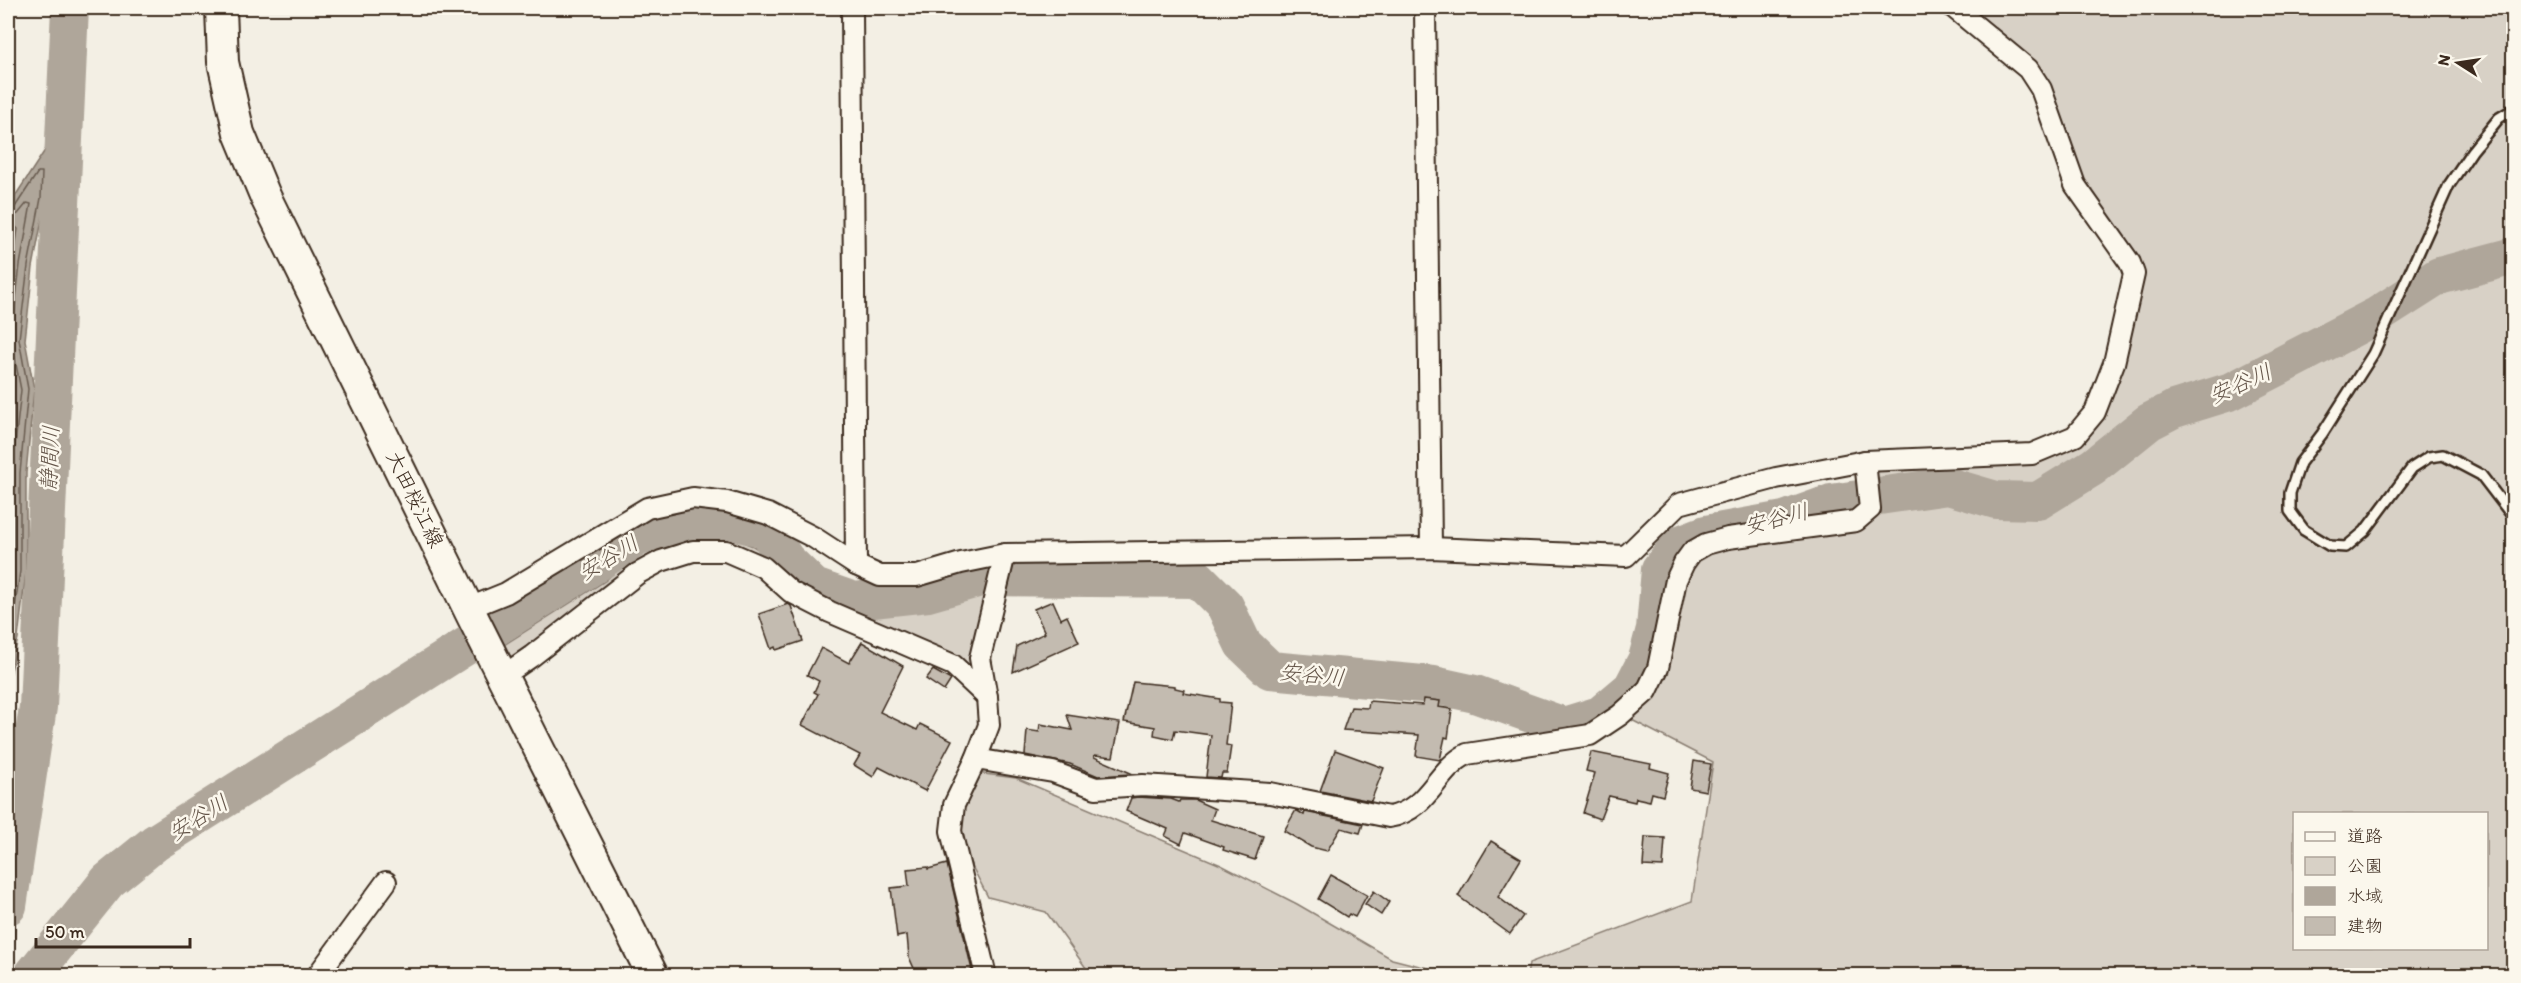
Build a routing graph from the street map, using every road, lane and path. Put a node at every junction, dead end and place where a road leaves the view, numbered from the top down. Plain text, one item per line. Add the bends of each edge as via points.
1 (221, 8) edge
2 (852, 8) edge
3 (1425, 8) edge
4 (1954, 8) edge
5 (2514, 109) edge
6 (1865, 466) junction
7 (2514, 518) edge
8 (1431, 548) junction
9 (1005, 557) junction
10 (856, 565) junction
11 (472, 615) junction
12 (500, 669) junction
13 (987, 697) junction
14 (976, 759) junction
15 (386, 882) dead end
16 (317, 975) edge
17 (653, 975) edge
18 (986, 975) edge

1 - 11 main road, 大田桜江線 via 223,62 239,133 266,198
2 - 10 street
3 - 8 street
4 - 6 street via 2028,69 2042,89 2075,185 2134,274 2114,363 2095,412 2075,436 2032,454
5 - 7 lane via 2499,118 2449,185 2373,354 2300,463 2290,493 2290,511 2304,530 2330,546 2346,547 2365,531 2412,468 2429,457 2443,455 2481,475
6 - 8 street via 1776,478 1679,504 1626,556
6 - 14 street via 1870,509 1856,521 1728,538 1692,552 1676,580 1658,668 1647,690 1620,715 1590,735 1467,754 1454,761 1427,796 1404,814 1389,817 1270,793 1143,784 1096,788 1053,772
8 - 9 street
9 - 10 street via 961,563 917,576 880,576
9 - 13 street via 980,658
10 - 11 street via 768,514 727,502 693,498 647,508
11 - 12 main road, 大田桜江線
12 - 13 street via 532,656 637,574 661,561 693,551 726,551 763,567 791,592 830,612 953,665
12 - 17 main road, 大田桜江線
13 - 14 street via 988,724
14 - 18 street via 954,805 951,831
15 - 16 street

